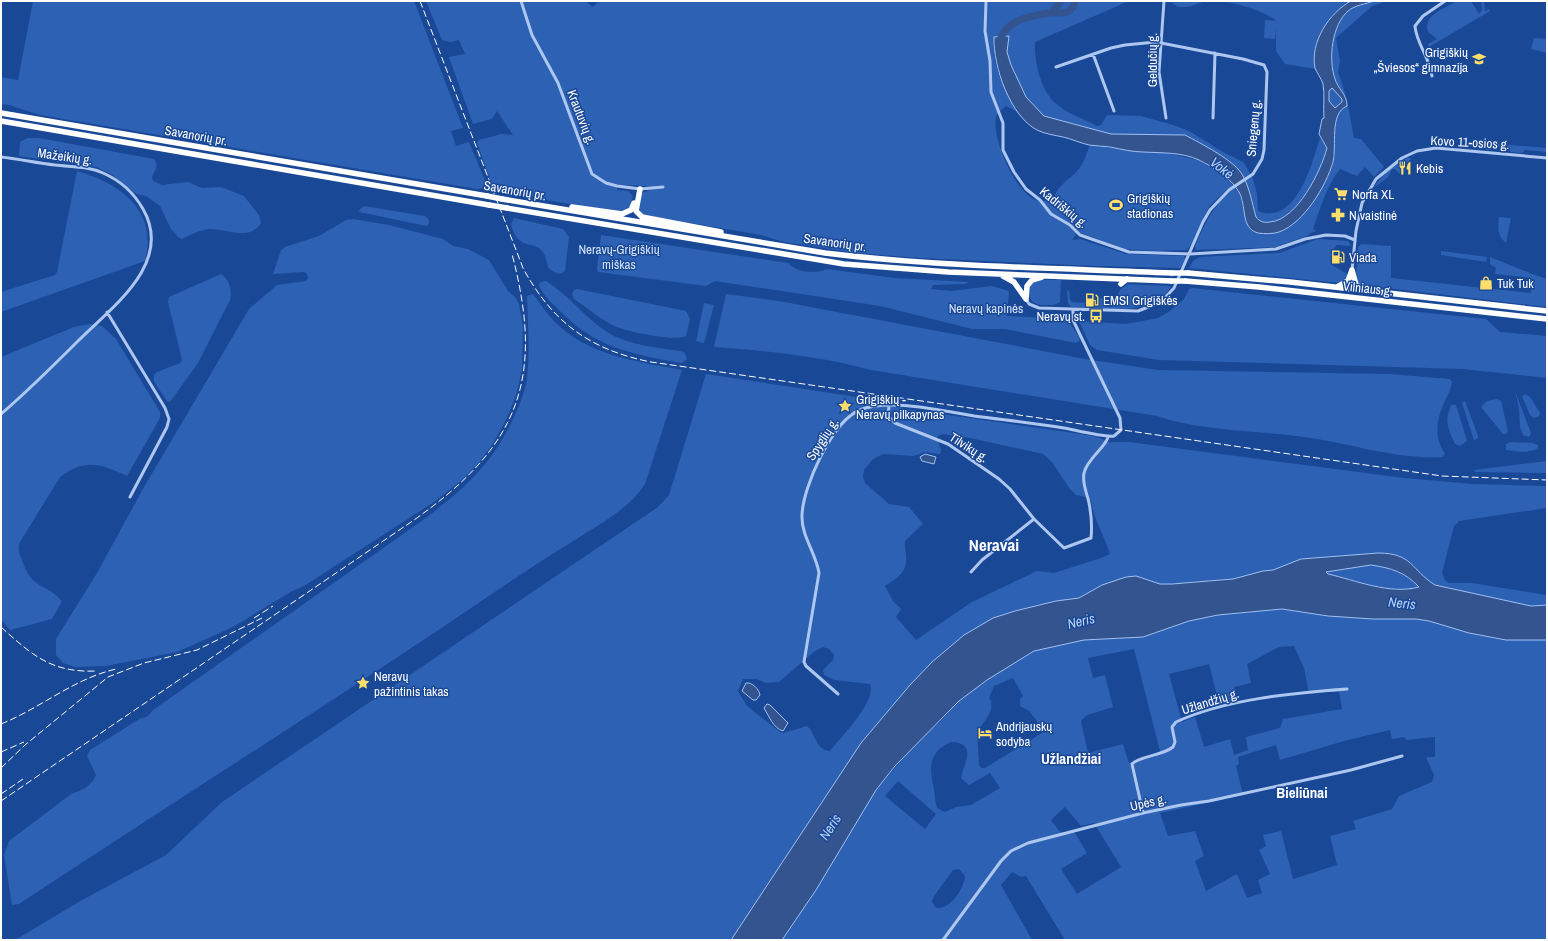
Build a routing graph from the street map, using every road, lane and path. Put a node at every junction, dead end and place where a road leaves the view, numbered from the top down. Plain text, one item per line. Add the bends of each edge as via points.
1 (521, 1) edge
2 (986, 1) edge
3 (1164, 1) edge
4 (1445, 1) edge
5 (1160, 42) junction
6 (1215, 53) junction
7 (1093, 54) junction
8 (1056, 67) dead end
9 (1432, 76) dead end
10 (1114, 110) dead end
11 (1, 113) edge
12 (1166, 118) dead end
13 (1213, 118) dead end
14 (1, 121) edge
15 (1, 157) edge
16 (1547, 158) edge
17 (663, 187) dead end
18 (638, 188) junction
19 (502, 199) junction
20 (1355, 240) junction
21 (825, 253) junction
22 (1190, 254) junction
23 (1352, 270) junction
24 (1172, 273) joint
25 (997, 274) junction
26 (1051, 276) junction
27 (1127, 279) junction
28 (1121, 284) dead end
29 (1336, 287) junction
30 (1374, 291) junction
31 (1026, 299) junction
32 (1073, 310) junction
33 (1547, 311) edge
34 (108, 312) junction
35 (1547, 319) edge
36 (888, 406) junction
37 (1, 414) edge
38 (1108, 437) junction
39 (130, 497) dead end
40 (1034, 519) junction
41 (970, 572) dead end
42 (1348, 689) dead end
43 (838, 694) dead end
44 (1402, 756) dead end
45 (1143, 813) junction
46 (943, 940) edge

1 - 18 street, Krautuvių g. via 532,35 558,83 592,174 606,183
2 - 22 street, Kadriškių g. via 984,31 990,61 991,92 1002,123 1003,150 1026,189 1040,200 1051,214 1070,225 1080,235 1128,252
3 - 5 street, Geldučių g.
4 - 9 street via 1423,16 1415,26
5 - 6 street, Sniegenų g.
5 - 7 street, Sniegenų g. via 1125,44
5 - 12 street, Geldučių g. via 1159,72
6 - 13 street
6 - 22 street, Sniegenų g. via 1264,65 1264,150 1259,166 1250,176 1229,190 1207,216
7 - 8 street, Sniegenų g.
7 - 10 street
11 - 19 highway, Savanorių pr., bridge
14 - 25 highway, Savanorių pr., bridge via 792,256 880,267
15 - 34 street, Mažeikių g. via 102,172 138,200 150,225 151,249 139,277
16 - 20 street, Kovo 11-osios g. via 1436,148 1409,154 1383,172 1368,190 1359,213
17 - 18 street, Krautuvių g.
18 - 19 highway via 631,210 622,214
18 - 21 highway via 636,211 642,217
19 - 21 highway, Savanorių pr.
20 - 22 street, Kadriškių g. via 1345,236 1326,235 1276,249
20 - 23 street, Kovo 11-osios g.
21 - 24 highway, Savanorių pr. via 917,262
22 - 32 street, Sniegenų g. via 1171,293 1155,306 1138,311
23 - 29 highway via 1348,281
23 - 30 highway via 1356,285
24 - 29 highway, Vilniaus g., bridge
25 - 26 highway, Savanorių pr.
25 - 31 highway via 1010,278
26 - 27 highway, Vilniaus g.
26 - 31 highway via 1029,282
27 - 28 highway
27 - 35 highway, Vilniaus g., bridge via 1247,286
29 - 30 highway, Vilniaus g.
30 - 33 highway, Vilniaus g.
31 - 32 street, Sniegenų g. via 1029,304 1039,308
32 - 38 street via 1073,320 1122,423 1118,434
34 - 37 street, Mažeikių g.
34 - 39 street via 169,419 168,427
36 - 38 street, Spyglių g. via 921,408
36 - 40 street, Tilvikų g. via 888,416 895,423 948,444 1004,482
36 - 43 street, Spyglių g. via 860,410 848,418 820,456 806,490 803,524 819,573 804,662
38 - 40 street, Tilvikų g. via 1090,460 1084,473 1084,489 1089,503 1090,540 1062,548
40 - 41 street
42 - 45 street, Užlandžių g. via 1265,697 1239,702 1176,722 1172,727 1175,740 1173,747 1132,764
44 - 45 street, Upės g. via 1209,802
45 - 46 street, Upės g. via 1041,840 1011,852 992,871

